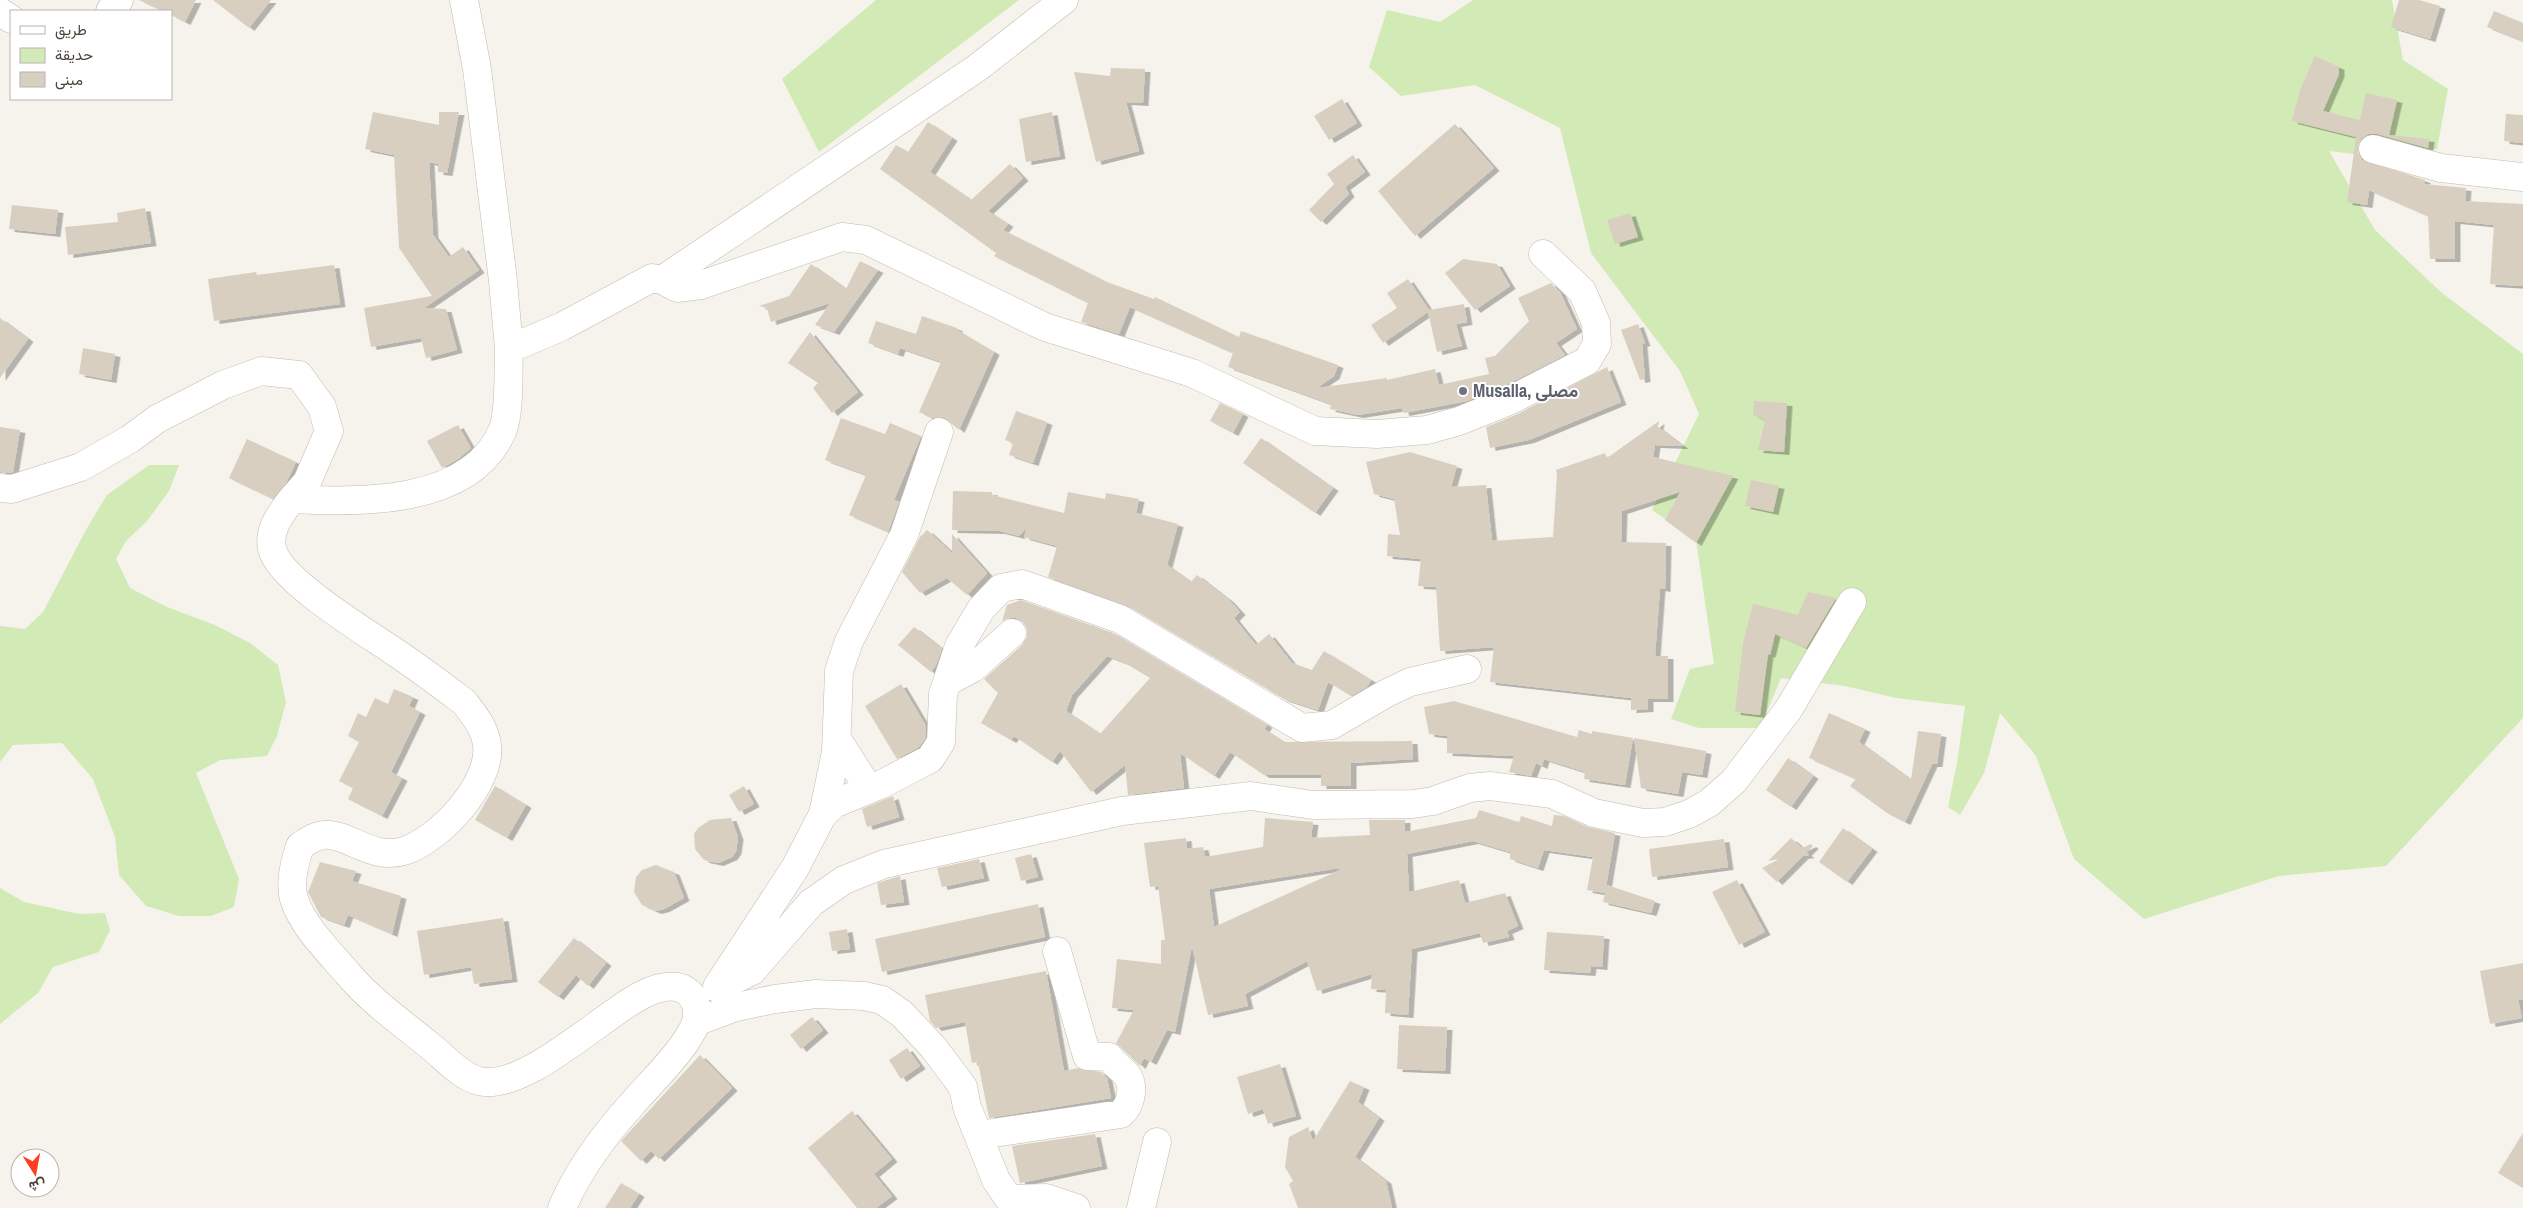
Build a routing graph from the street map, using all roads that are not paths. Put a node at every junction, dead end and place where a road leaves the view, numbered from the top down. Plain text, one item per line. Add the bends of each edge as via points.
1 (119, 0) edge
2 (464, 0) edge
3 (1064, 0) edge
4 (111, 10) edge
5 (2373, 149) dead end
6 (2523, 177) edge
7 (1543, 254) dead end
8 (662, 280) junction
9 (509, 349) junction
10 (939, 432) dead end
11 (0, 488) edge
12 (292, 499) junction
13 (1852, 602) dead end
14 (1012, 633) dead end
15 (1467, 669) dead end
16 (947, 682) junction
17 (837, 739) junction
18 (869, 789) junction
19 (823, 814) junction
20 (1057, 951) dead end
21 (717, 988) junction
22 (696, 1014) junction
23 (979, 1135) junction
24 (1157, 1142) dead end
25 (562, 1208) edge
26 (1076, 1208) edge
27 (1141, 1208) edge

1 - 4 street
2 - 9 street via 478,79
3 - 8 street via 961,79
5 - 6 street via 2440,168
7 - 8 street via 1582,291 1596,322 1597,344 1587,361 1511,400 1459,421 1427,430 1377,434 1315,431 1192,373 1045,328 866,240 842,238 701,285 677,288
8 - 9 street via 652,278 561,327
9 - 12 street via 504,428 487,454 463,475 388,499 356,502
10 - 17 street via 904,535 849,641 839,671
11 - 12 street via 12,489 81,468 158,420 223,385 261,371 299,375 322,407 329,431 307,482
12 - 22 street via 280,513 272,531 274,554 287,572 337,614 464,702 480,722 487,746 483,770 474,793 424,842 403,851 380,853 326,834 300,846 293,877 293,897 324,946 363,992 458,1070 478,1081 498,1083 537,1066 634,999 654,989 680,987 688,991
13 - 21 street via 1788,710 1734,780 1709,803 1689,814 1665,822 1643,823 1594,813 1552,794 1490,786 1470,788 1433,802 1413,804 1313,805 1251,796 1122,811 884,864 844,880 811,903 752,971
14 - 16 street via 973,668
15 - 16 street via 1410,682 1332,726 1302,728 1120,619 1022,584 1001,588 981,609 960,646
16 - 18 street via 943,694 941,742 930,759
17 - 18 street
17 - 19 street
18 - 19 street via 836,803
19 - 21 street via 785,883
20 - 23 street via 1087,1056 1109,1057 1124,1072 1131,1085 1127,1108 1121,1114
21 - 22 street
22 - 23 street via 816,994 845,994 882,1000 902,1014 933,1047 963,1087 967,1107
22 - 25 street via 664,1069 607,1132 581,1169
23 - 26 street via 996,1180 1009,1199 1046,1198
24 - 27 street

